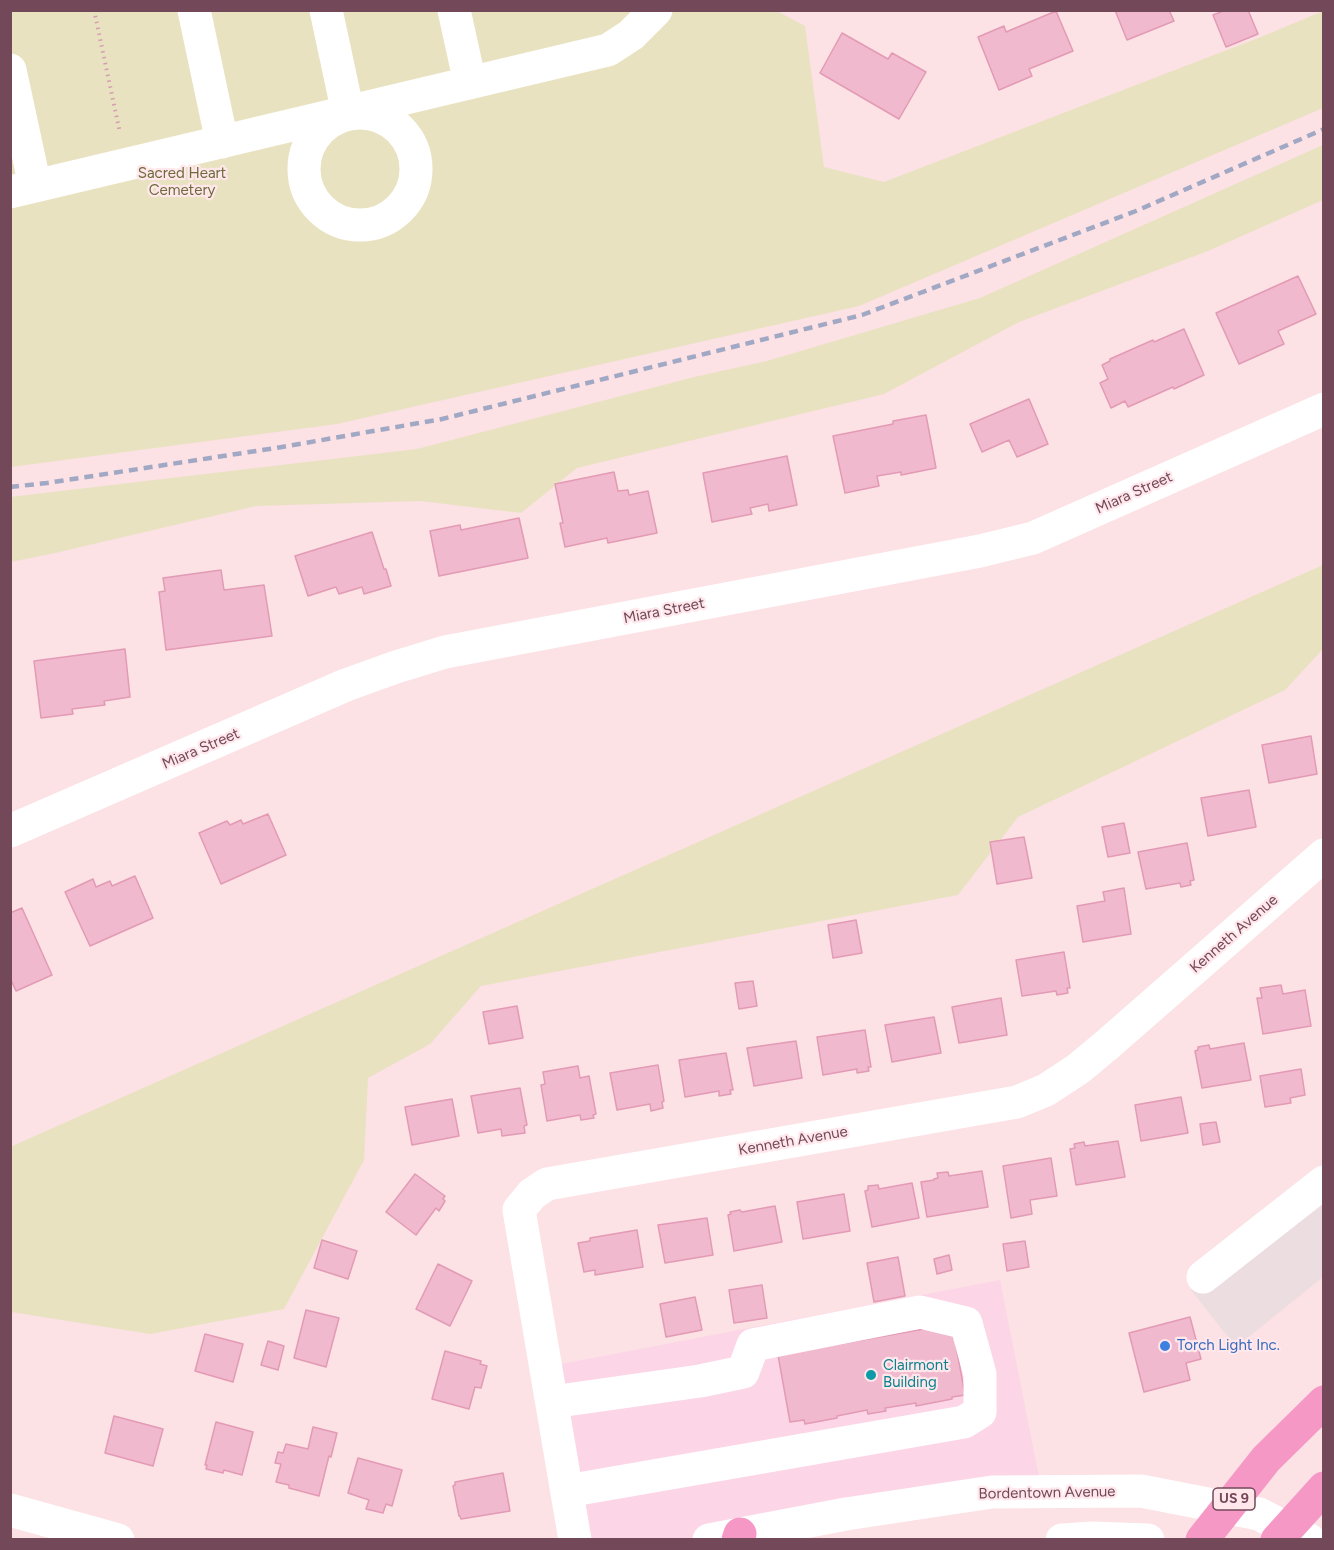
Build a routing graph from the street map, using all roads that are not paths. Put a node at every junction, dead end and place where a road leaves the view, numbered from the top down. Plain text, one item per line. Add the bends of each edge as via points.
1 (194, 10) edge
2 (326, 10) edge
3 (454, 10) edge
4 (656, 10) edge
5 (10, 69) edge
6 (470, 83) junction
7 (348, 113) junction
8 (222, 142) junction
9 (23, 189) edge
10 (1323, 409) edge
11 (10, 831) edge
12 (1323, 855) edge
13 (1323, 1182) edge
14 (1203, 1277) dead end
15 (552, 1402) junction
16 (1323, 1402) edge
17 (1323, 1488) edge
18 (567, 1491) junction
19 (10, 1510) edge
20 (729, 1538) edge
21 (118, 1539) edge
22 (575, 1539) edge
23 (1062, 1539) edge
24 (1148, 1539) edge
25 (1202, 1539) edge
26 (1277, 1539) edge
27 (1309, 1539) edge

1 - 8 street
2 - 7 street
3 - 6 street
4 - 6 street via 631,35 608,50
5 - 9 street
6 - 7 street
7 - 8 street
8 - 9 street
10 - 11 street, Miara Street via 1033,537 980,551 445,652 396,667
12 - 15 street, Kenneth Avenue via 1108,1044 1046,1090 1017,1102 547,1184 532,1194 519,1210
13 - 14 street
15 - 18 street, Kenneth Avenue
15 - 18 street via 743,1372 753,1345 920,1312 966,1323 980,1374 980,1412 964,1422
16 - 25 highway, US 9 via 1266,1459
17 - 26 highway
18 - 22 street, Kenneth Avenue
19 - 21 street
20 - 27 street, Bordentown Avenue via 846,1514 992,1492 1141,1491 1259,1514
23 - 24 street

